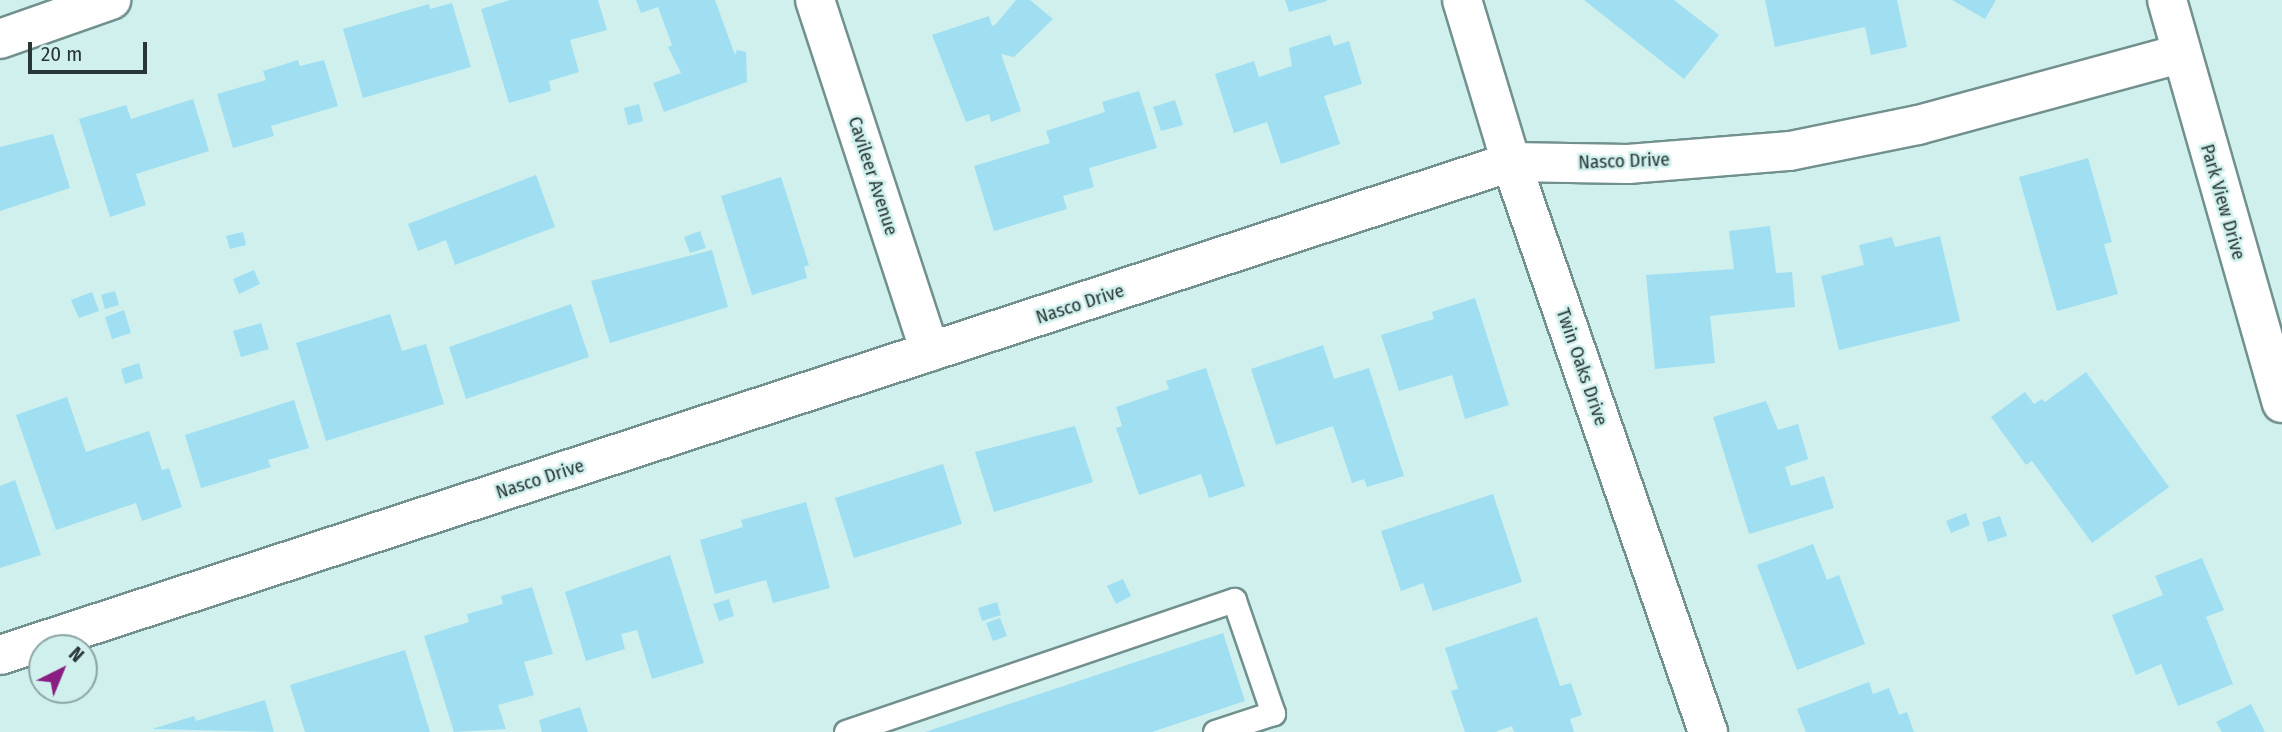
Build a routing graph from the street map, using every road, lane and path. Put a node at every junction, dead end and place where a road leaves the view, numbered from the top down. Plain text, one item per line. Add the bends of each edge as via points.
1 (111, 0) edge
2 (815, 0) edge
3 (1462, 0) edge
4 (2167, 0) edge
5 (0, 38) edge
6 (2180, 54) junction
7 (1511, 162) junction
8 (930, 352) junction
9 (2282, 403) edge
10 (0, 655) edge
11 (846, 732) edge
12 (1215, 732) edge
13 (1708, 732) edge

1 - 5 street
2 - 8 street, Cavileer Avenue
3 - 7 street, Twin Oaks Drive
4 - 6 street, Park View Drive
6 - 7 street, Nasco Drive via 1918,125 1790,151 1629,164
6 - 9 street, Park View Drive
7 - 8 street, Nasco Drive
7 - 13 street, Twin Oaks Drive
8 - 10 street, Nasco Drive
11 - 12 lane via 1234,600 1273,713

